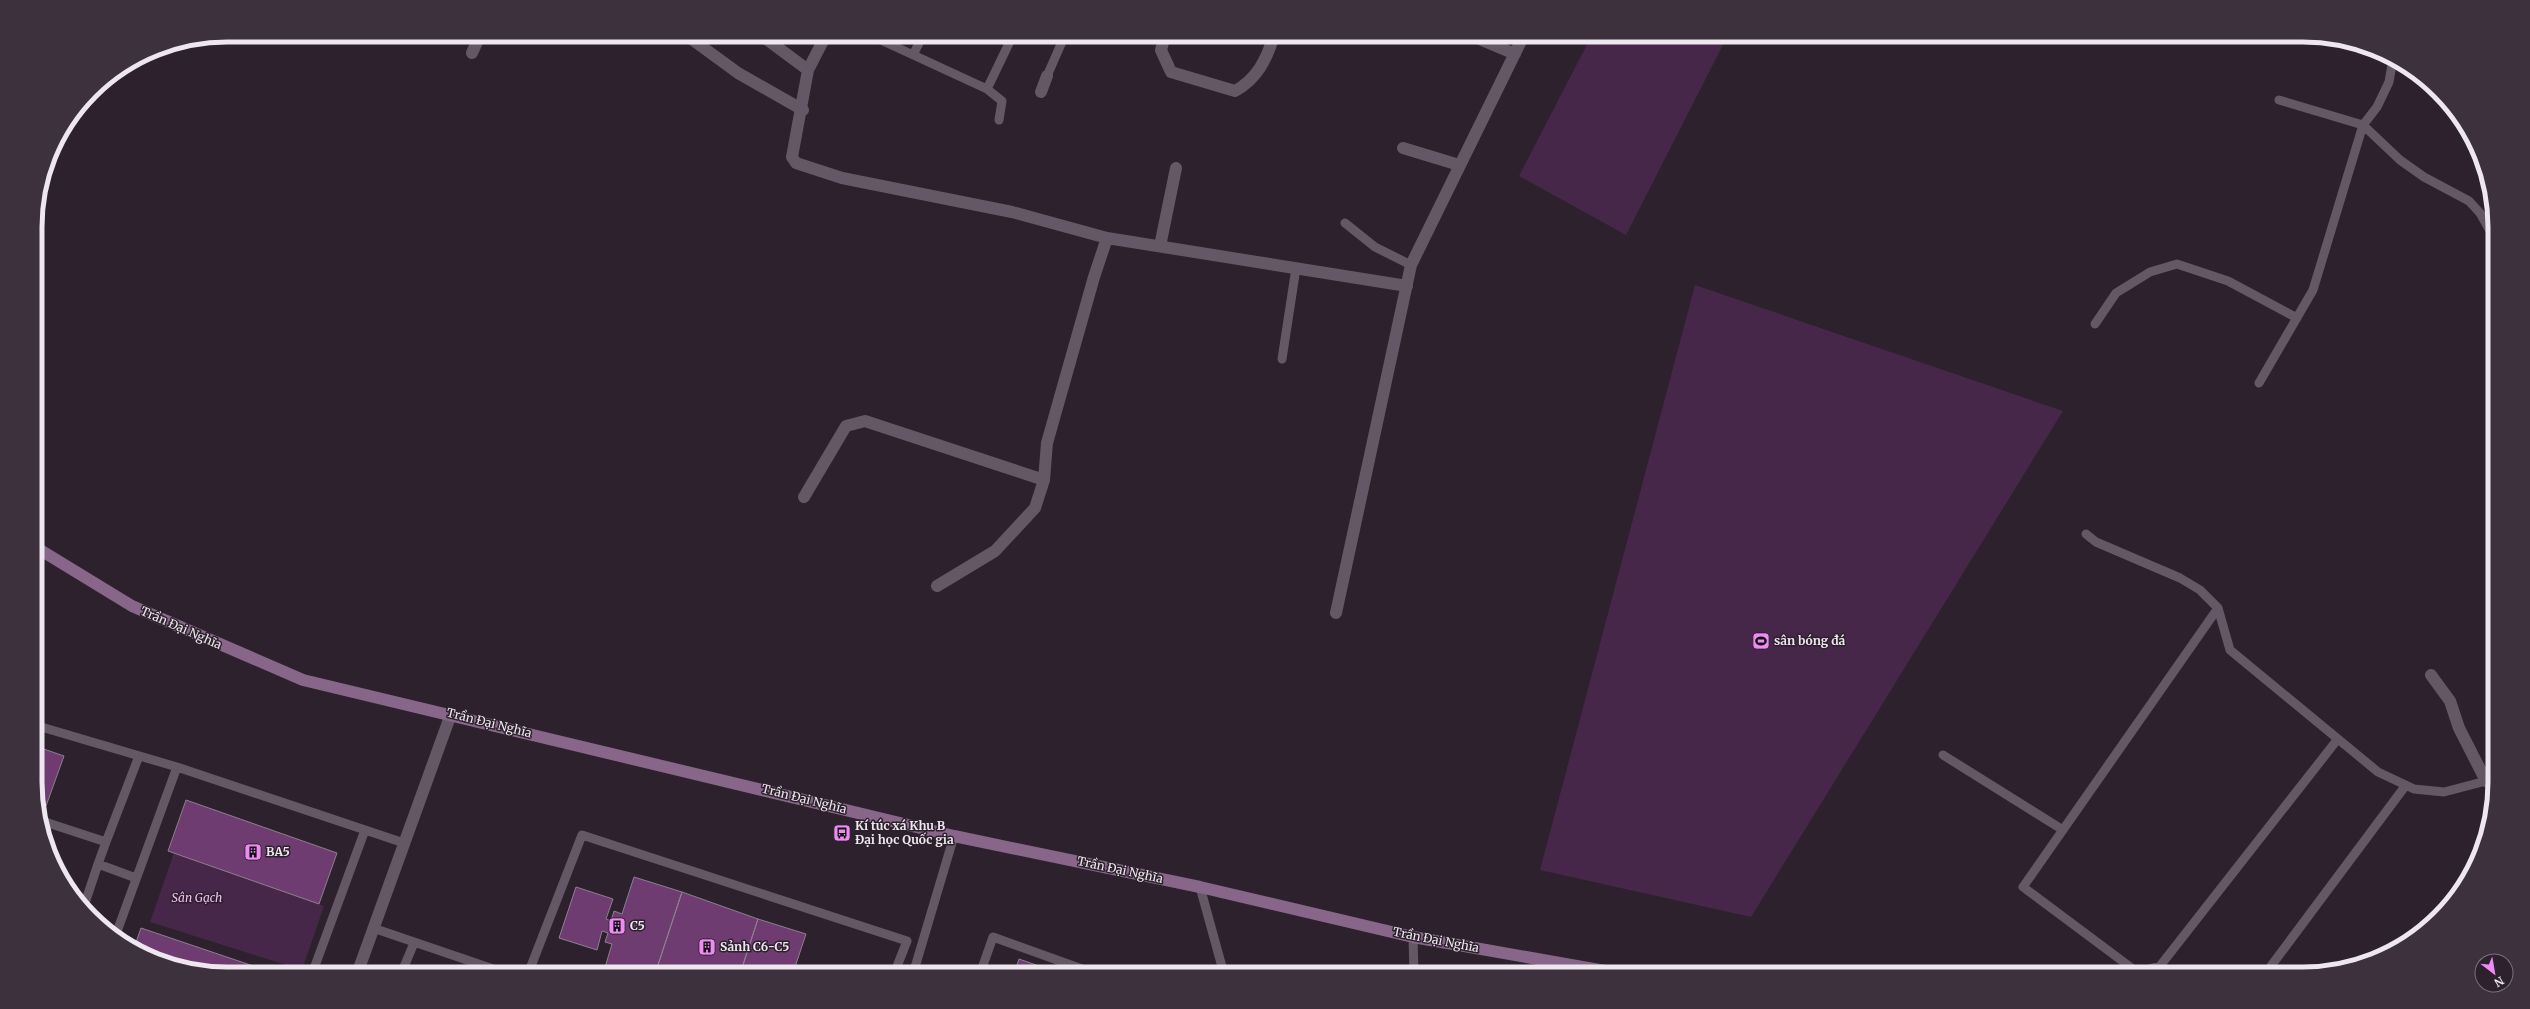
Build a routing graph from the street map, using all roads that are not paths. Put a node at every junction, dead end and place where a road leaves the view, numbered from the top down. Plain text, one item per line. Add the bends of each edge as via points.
1 (477, 42) edge
2 (696, 42) edge
3 (770, 42) edge
4 (822, 42) edge
5 (885, 42) edge
6 (920, 42) edge
7 (1010, 42) edge
8 (1061, 42) edge
9 (1163, 42) edge
10 (1271, 42) edge
11 (1487, 42) edge
12 (1521, 42) edge
13 (472, 53) dead end
14 (1515, 54) junction
15 (913, 55) junction
16 (2392, 65) edge
17 (808, 70) junction
18 (1047, 76) joint
19 (987, 89) junction
20 (1041, 92) dead end
21 (2279, 100) dead end
22 (802, 110) junction
23 (999, 120) dead end
24 (2364, 125) junction
25 (1403, 148) dead end
26 (1459, 165) junction
27 (1176, 168) dead end
28 (1345, 223) dead end
29 (2488, 227) edge
30 (1108, 238) junction
31 (1160, 246) junction
32 (1412, 265) junction
33 (1296, 268) junction
34 (1407, 286) junction
35 (2297, 318) junction
36 (2095, 324) dead end
37 (1282, 359) dead end
38 (2259, 384) dead end
39 (1044, 480) junction
40 (804, 497) dead end
41 (2086, 534) dead end
42 (42, 551) edge
43 (937, 586) dead end
44 (2218, 608) junction
45 (1336, 613) dead end
46 (2431, 675) dead end
47 (451, 714) junction
48 (42, 727) edge
49 (2338, 740) junction
50 (1943, 755) dead end
51 (139, 756) junction
52 (177, 767) junction
53 (2488, 775) edge
54 (2488, 783) edge
55 (2406, 785) junction
56 (47, 823) edge
57 (365, 830) junction
58 (2063, 830) junction
59 (954, 836) junction
60 (106, 842) junction
61 (404, 843) junction
62 (98, 864) junction
63 (136, 878) junction
64 (1200, 887) junction
65 (86, 900) edge
66 (373, 928) junction
67 (117, 931) edge
68 (1413, 937) junction
69 (414, 943) junction
70 (315, 967) edge
71 (359, 967) edge
72 (404, 967) edge
73 (487, 967) edge
74 (531, 967) edge
75 (897, 967) edge
76 (915, 967) edge
77 (982, 967) edge
78 (1077, 967) edge
79 (1222, 967) edge
80 (1414, 967) edge
81 (1582, 967) edge
82 (2130, 967) edge
83 (2156, 967) edge
84 (2270, 967) edge

1 - 13 street
2 - 22 street via 738,73
3 - 17 street
4 - 17 street
5 - 15 lane
6 - 15 lane
7 - 19 lane
8 - 18 lane
9 - 10 street via 1161,50 1170,72 1235,91 1256,75
11 - 14 street
12 - 14 street
14 - 26 street
15 - 19 lane
16 - 24 lane via 2389,82 2377,107
17 - 22 street
18 - 20 street
19 - 23 lane via 1002,101
21 - 24 lane
22 - 30 street via 792,157 796,163 842,178 1012,212
24 - 29 lane via 2400,160 2424,177 2469,201
24 - 35 lane via 2313,290
25 - 26 street
26 - 32 street
27 - 31 street
28 - 32 lane via 1375,247
30 - 31 street
30 - 39 street via 1094,277 1047,443
31 - 33 street
32 - 34 street
33 - 34 street
33 - 37 lane
34 - 45 street
35 - 36 lane via 2228,281 2177,264 2150,272 2116,294
35 - 38 lane
39 - 40 street via 866,421 846,426
39 - 43 street via 1035,508 995,551
41 - 44 lane via 2096,542 2180,578 2200,590
42 - 47 street, Trần Đại Nghĩa via 132,606 303,680
44 - 49 lane via 2230,650
44 - 58 lane
46 - 53 street via 2450,701 2459,728
47 - 59 street, Trần Đại Nghĩa
47 - 61 street
48 - 51 lane
49 - 55 lane via 2378,772
49 - 83 lane via 2160,966
50 - 58 lane
51 - 52 lane
51 - 60 lane
52 - 57 lane
52 - 63 lane
54 - 55 lane via 2444,792 2414,789
55 - 84 lane
56 - 60 lane
57 - 61 lane
57 - 70 lane
58 - 82 lane via 2024,887
59 - 64 street, Trần Đại Nghĩa
59 - 76 lane
60 - 62 lane
61 - 66 street
62 - 63 lane
62 - 65 lane
63 - 67 lane
64 - 68 street, Trần Đại Nghĩa
64 - 79 lane
66 - 69 lane
66 - 71 street
68 - 80 lane
68 - 81 street, Trần Đại Nghĩa
69 - 72 lane
69 - 73 lane
74 - 75 lane via 582,835 907,941
77 - 78 lane via 993,937

